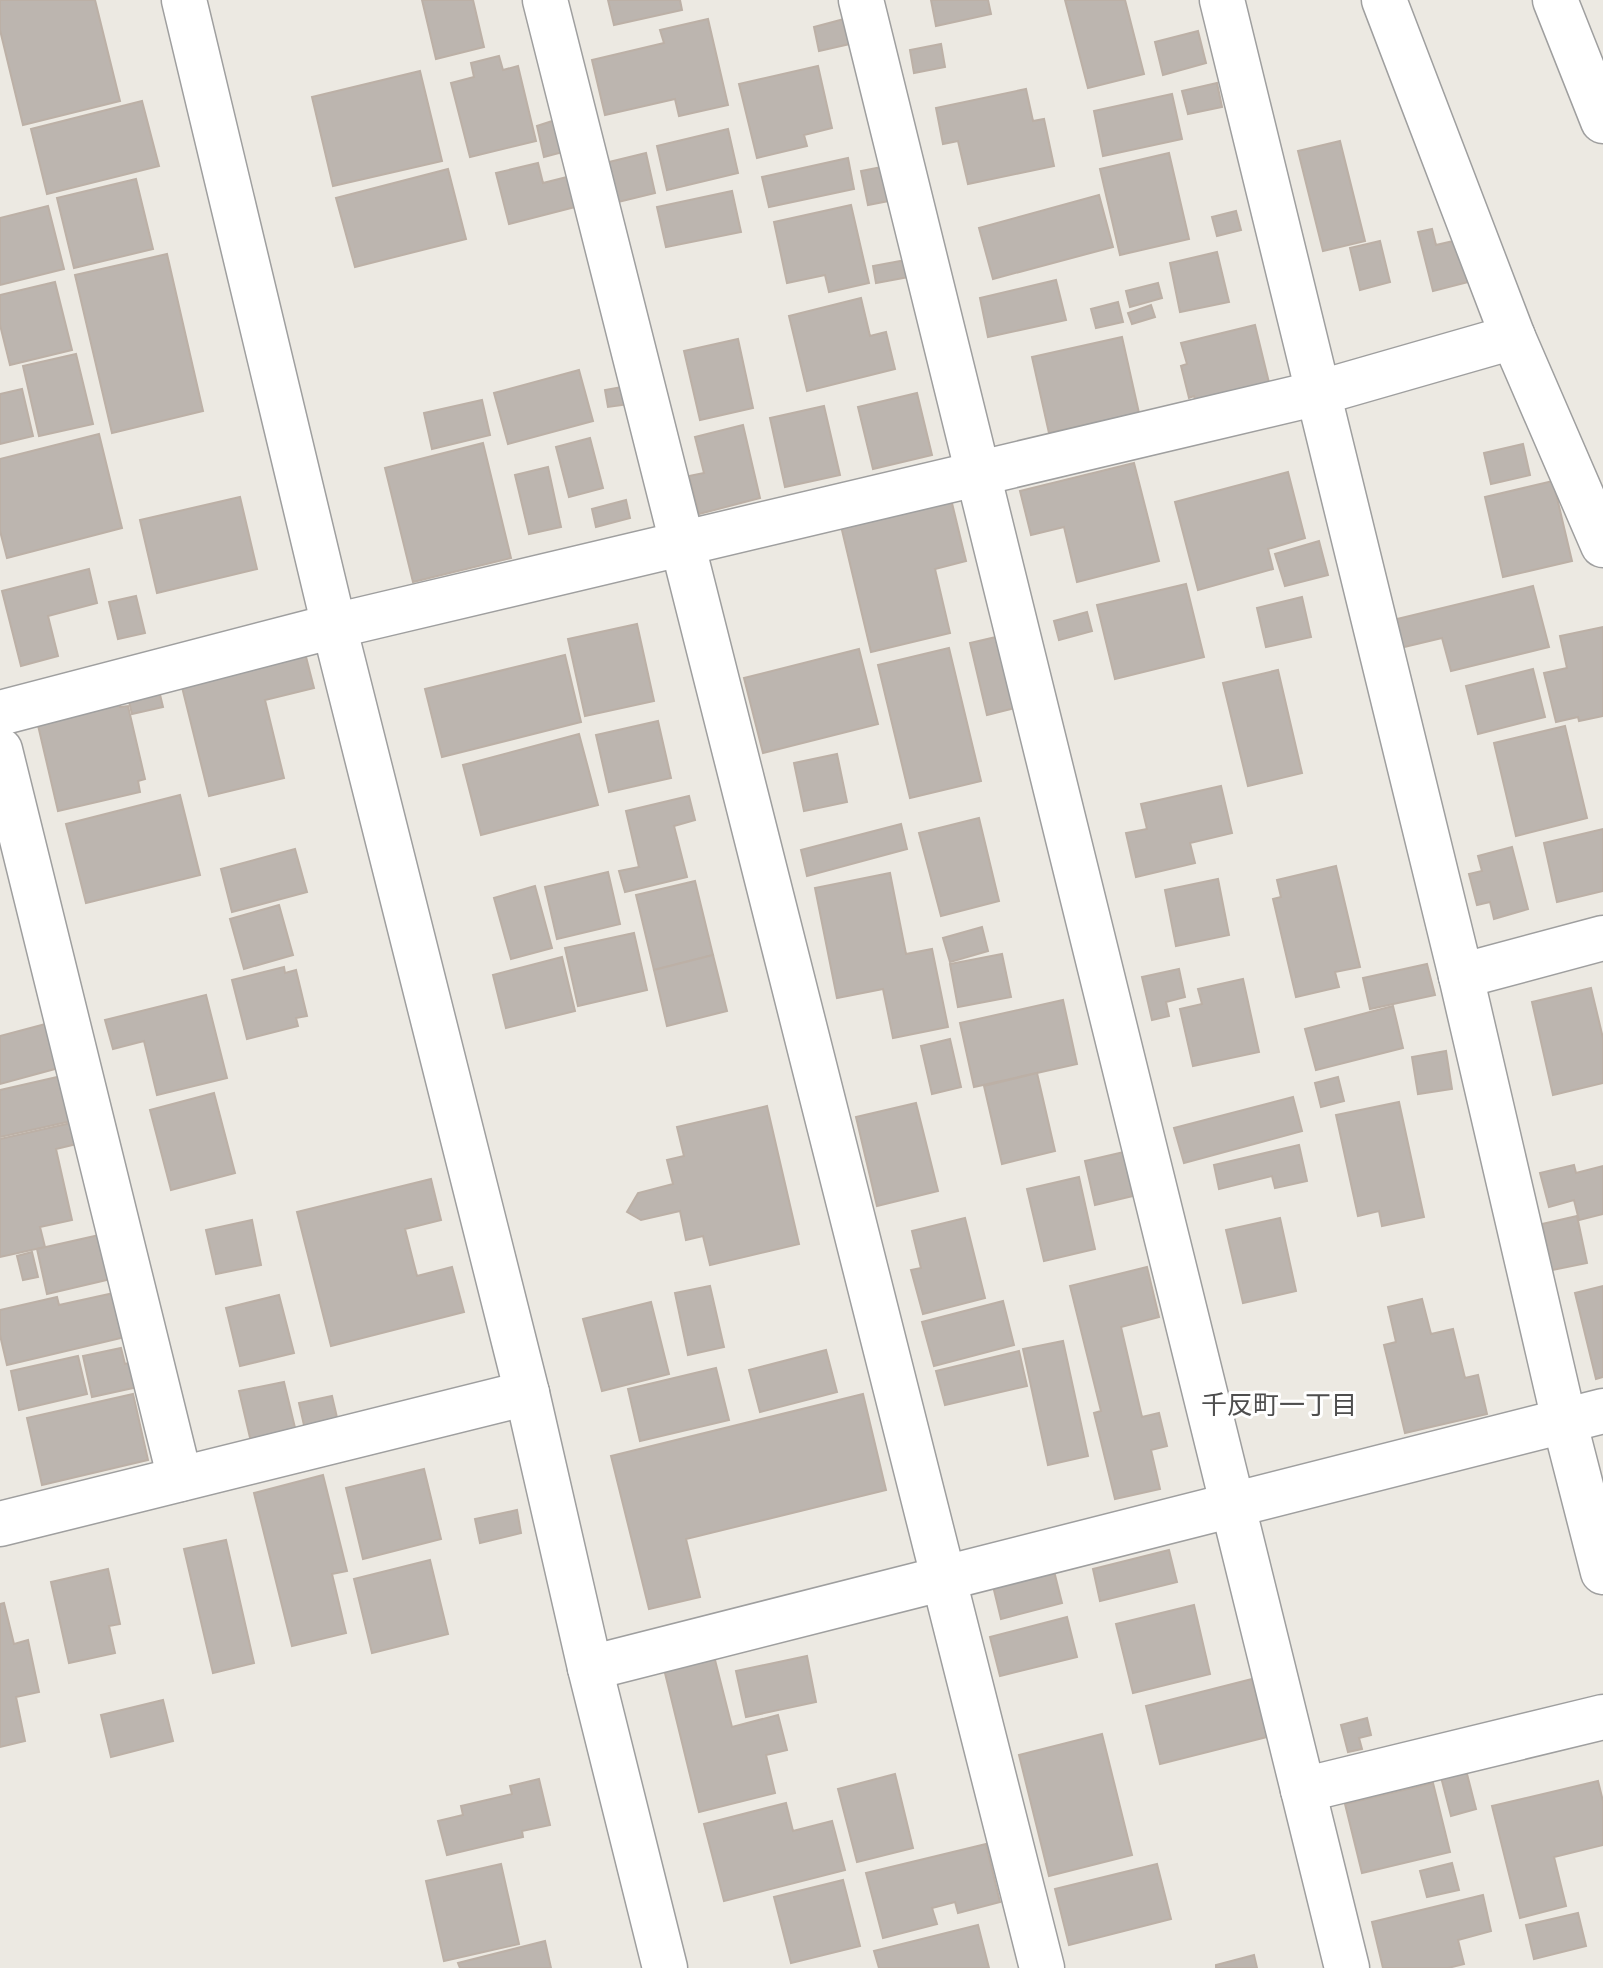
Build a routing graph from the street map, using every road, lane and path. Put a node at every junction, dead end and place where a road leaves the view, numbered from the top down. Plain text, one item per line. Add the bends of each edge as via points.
1 (184, 0) edge
2 (545, 0) edge
3 (861, 0) edge
4 (1222, 0) edge
5 (1384, 0) edge
6 (1555, 0) edge
7 (1603, 121) edge
8 (1513, 337) junction
9 (1318, 393) junction
10 (978, 474) junction
11 (681, 542) junction
12 (1603, 545) edge
13 (334, 626) junction
14 (0, 713) edge
15 (0, 750) edge
16 (1603, 938) edge
17 (1461, 976) junction
18 (527, 1393) junction
19 (1584, 1415) edge
20 (180, 1479) junction
21 (1233, 1504) junction
22 (0, 1524) edge
23 (1603, 1572) edge
24 (943, 1578) junction
25 (590, 1668) junction
26 (1603, 1717) edge
27 (1303, 1790) junction
28 (665, 1968) edge
29 (1042, 1968) edge
30 (1347, 1968) edge

1 - 13 street
2 - 11 street
3 - 10 street
4 - 9 street
5 - 8 street
6 - 7 street
8 - 9 street
8 - 12 street
9 - 10 street
9 - 17 street
10 - 11 street
10 - 21 street
11 - 13 street
11 - 24 street
13 - 14 street
13 - 18 street
15 - 20 street
16 - 17 street
17 - 19 street
18 - 20 street
18 - 25 street
19 - 21 street
19 - 23 street
20 - 22 street
21 - 24 street
21 - 27 street
24 - 25 street
24 - 29 street
25 - 28 street
26 - 27 street
27 - 30 street

